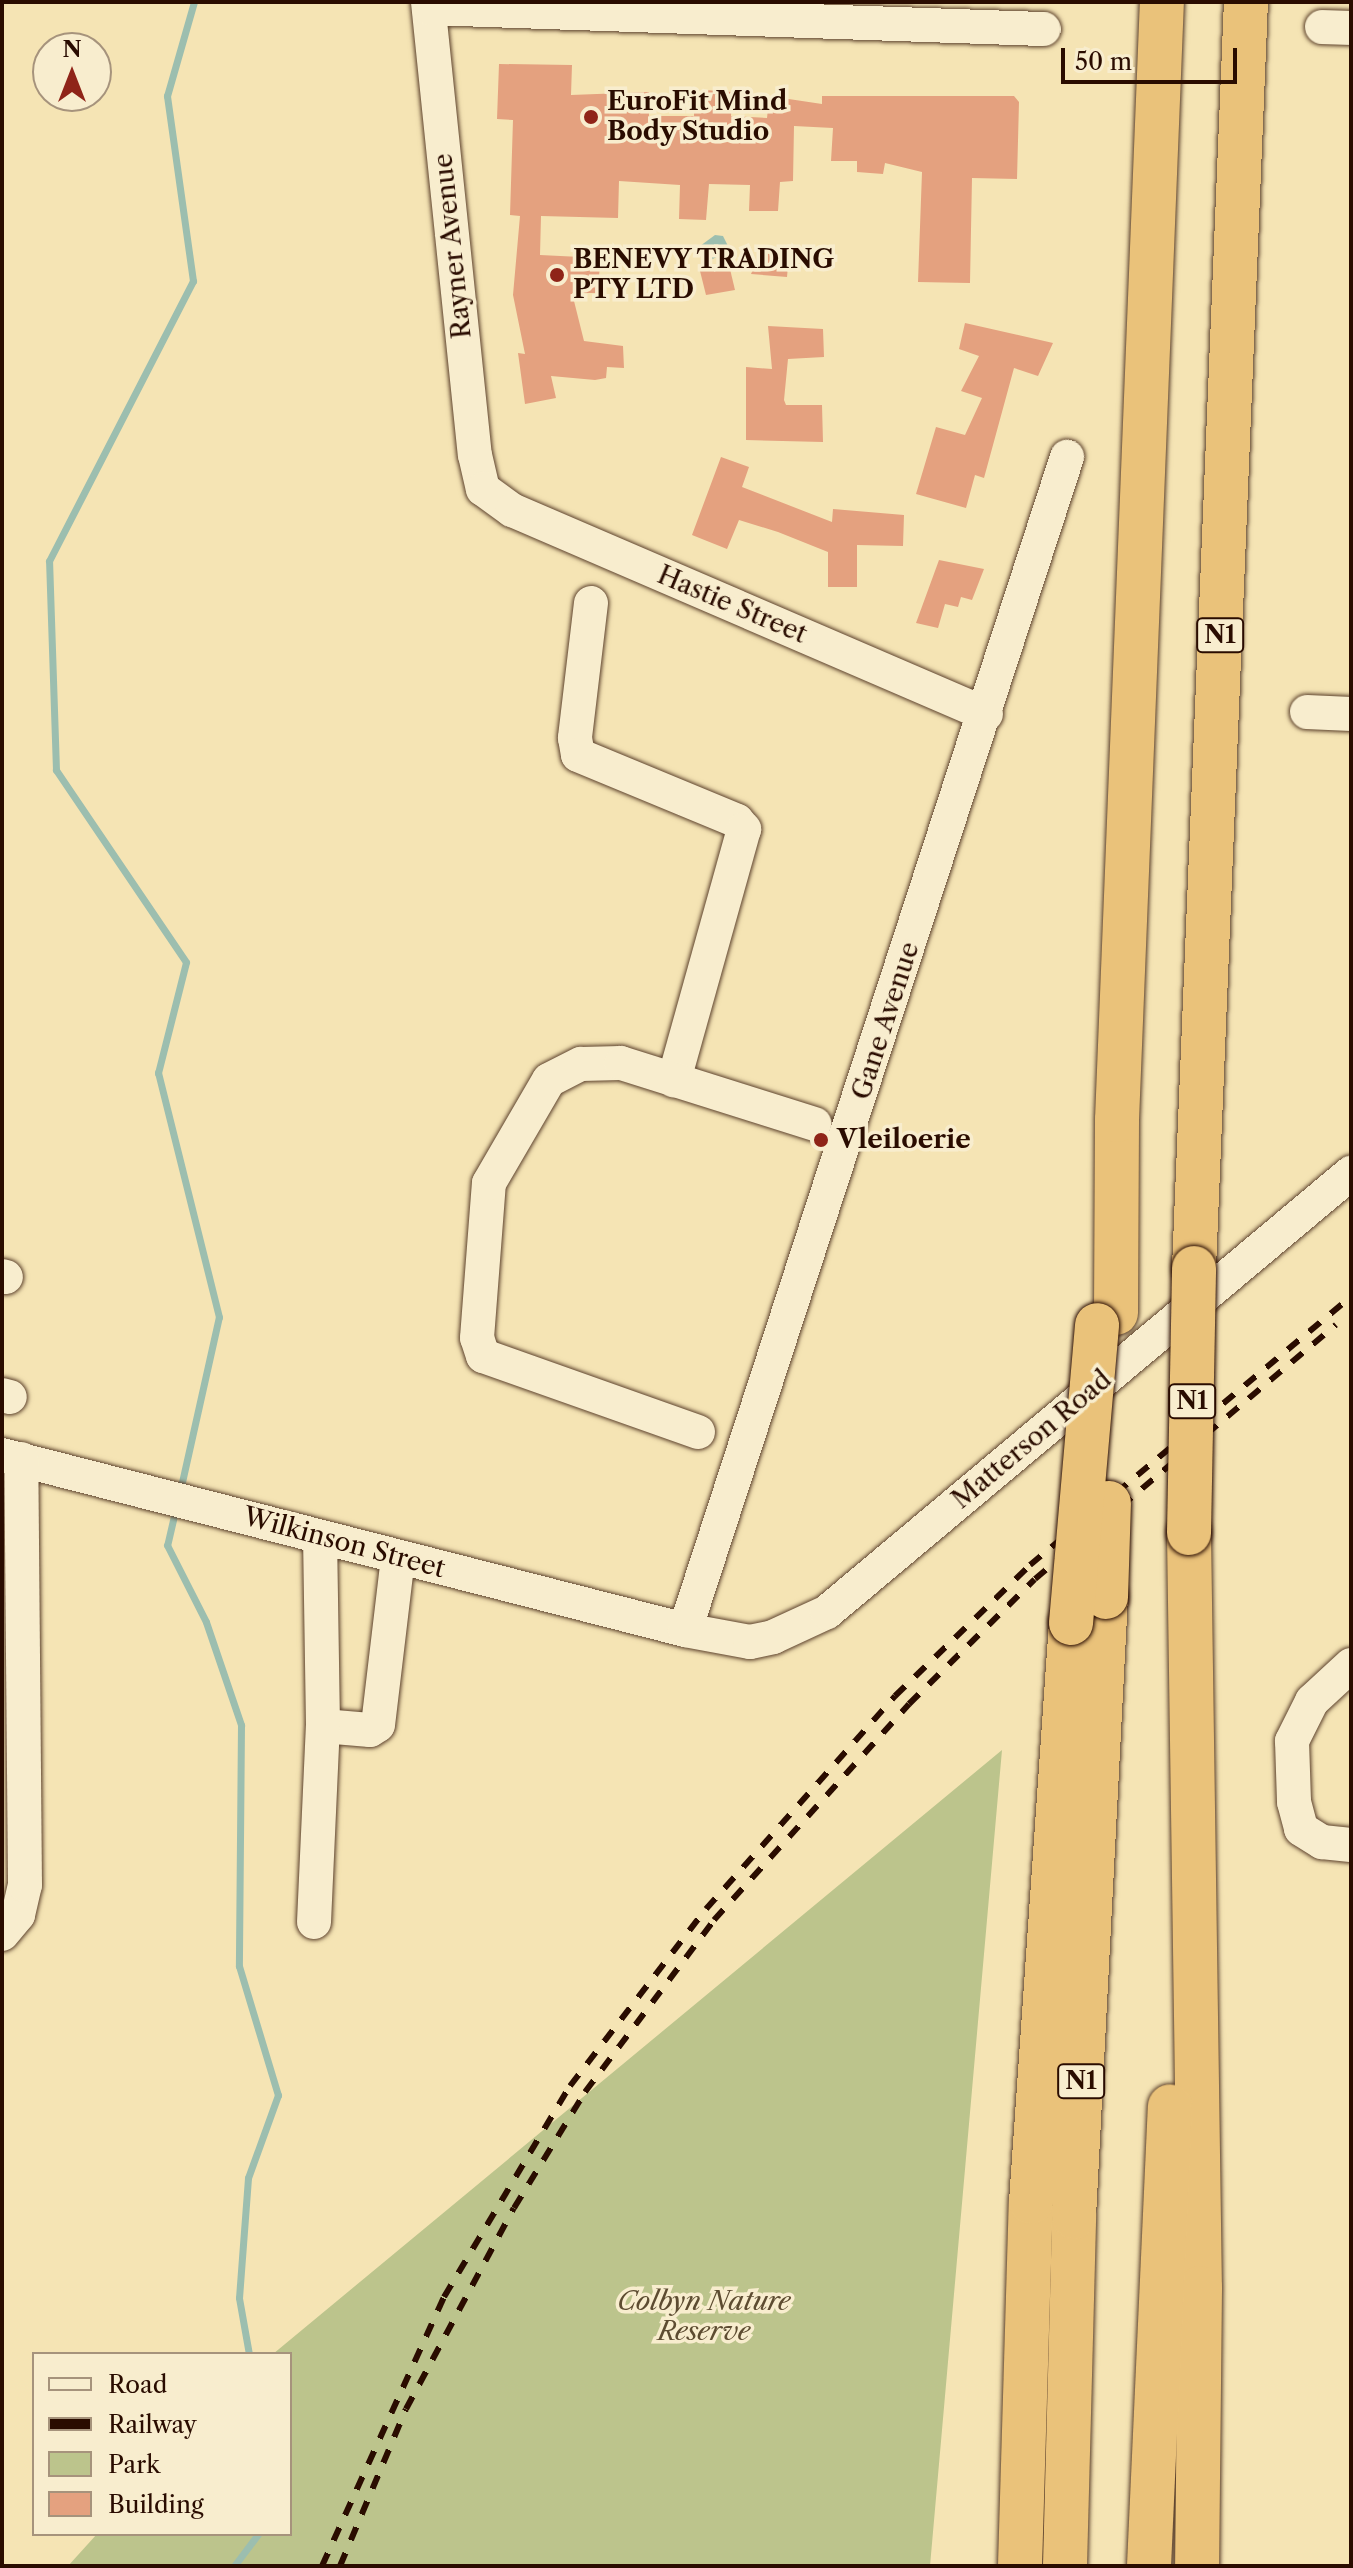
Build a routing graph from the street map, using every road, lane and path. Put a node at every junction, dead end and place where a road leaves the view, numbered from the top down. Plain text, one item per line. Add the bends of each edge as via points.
1 (1162, 2) edge
2 (1246, 2) edge
3 (428, 5) edge
4 (1044, 29) dead end
5 (1067, 457) dead end
6 (483, 489) joint
7 (591, 603) dead end
8 (1307, 712) dead end
9 (986, 714) junction
10 (1351, 714) edge
11 (674, 1080) junction
12 (833, 1130) junction
13 (1351, 1173) edge
14 (1106, 1319) junction
15 (698, 1432) dead end
16 (12, 1457) edge
17 (320, 1537) junction
18 (398, 1557) junction
19 (1188, 1620) junction
20 (685, 1630) junction
21 (1351, 1665) edge
22 (323, 1726) junction
23 (1351, 1845) edge
24 (314, 1922) dead end
25 (6, 1930) edge
26 (1020, 2566) edge
27 (1065, 2566) edge
28 (1149, 2566) edge
29 (1197, 2566) edge

1 - 14 highway, N1
2 - 19 highway, N1, bridge via 1194,1268
3 - 4 street
3 - 6 street, Rayner Avenue via 475,455
5 - 9 street, Gane Avenue
6 - 9 street, Hastie Street via 512,510
7 - 11 street via 575,738 578,755 737,821 744,829
8 - 10 street
9 - 12 street, Gane Avenue
11 - 12 street
11 - 15 street via 603,1061 559,1070 549,1080 485,1196 477,1338 483,1356 494,1363
12 - 20 street, Gane Avenue
13 - 20 street, Matterson Road via 817,1620 750,1642
14 - 26 highway, bridge via 1071,1623 1031,2202
14 - 27 highway, N1, bridge via 1106,1597 1075,2201
16 - 17 street, Wilkinson Street
16 - 25 street via 25,1885 23,1902
17 - 18 street, Wilkinson Street
17 - 22 street
18 - 20 street, Wilkinson Street
18 - 22 street via 378,1725 370,1730
19 - 28 highway, N1
19 - 29 highway via 1200,2288
21 - 23 street via 1312,1701 1292,1741 1296,1816 1309,1836
22 - 24 street

